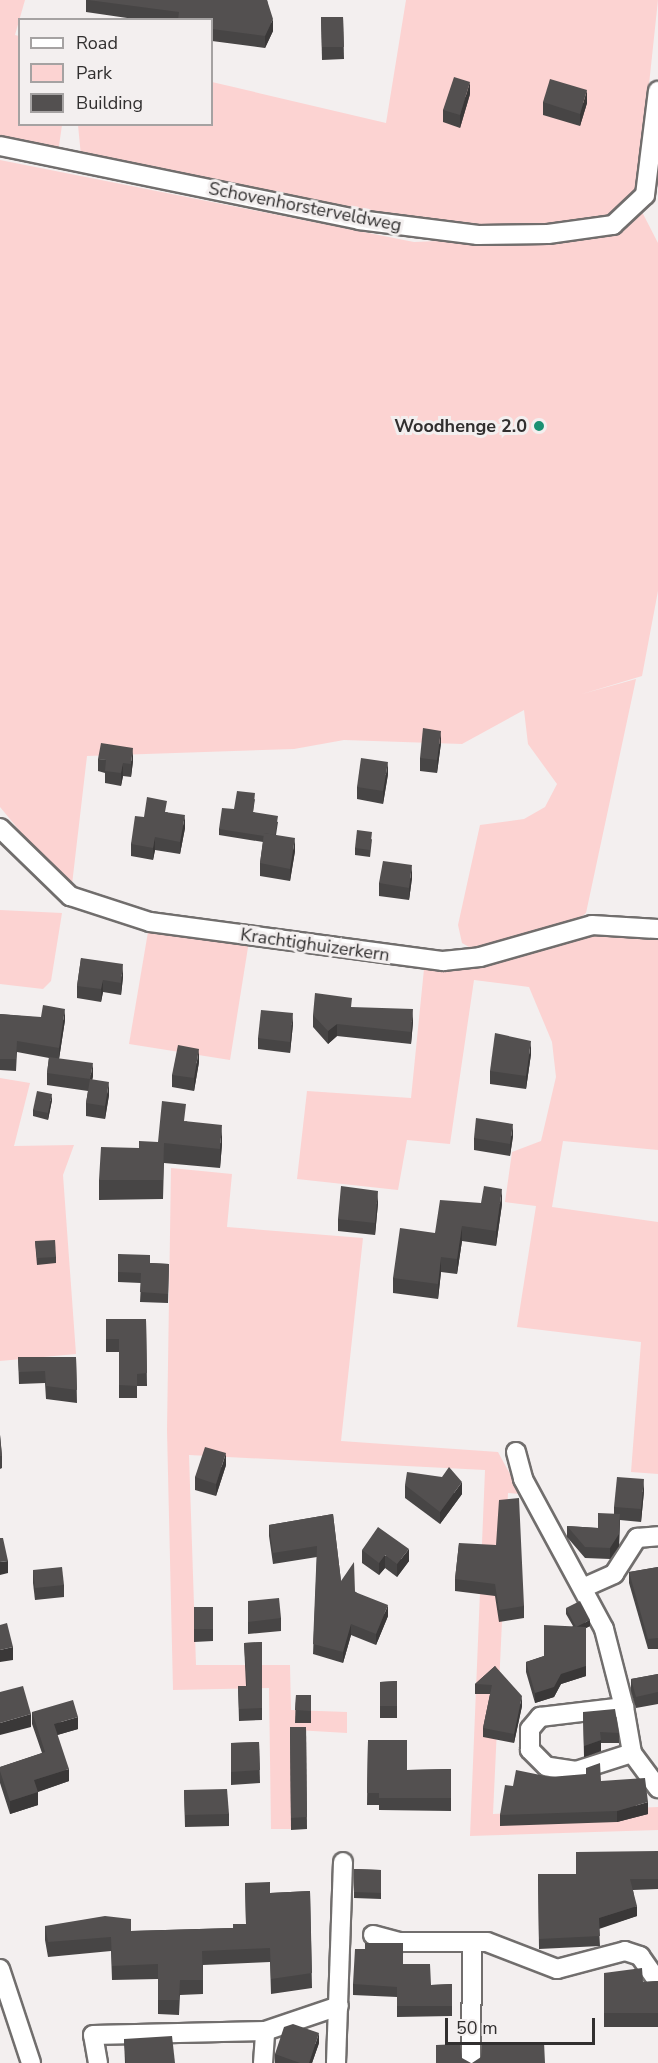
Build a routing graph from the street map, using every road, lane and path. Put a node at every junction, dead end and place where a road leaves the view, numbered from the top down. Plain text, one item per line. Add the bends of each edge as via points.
1 (658, 91) edge
2 (0, 146) edge
3 (0, 828) edge
4 (658, 928) edge
5 (516, 1452) dead end
6 (658, 1536) edge
7 (585, 1587) junction
8 (624, 1707) junction
9 (632, 1753) junction
10 (658, 1788) edge
11 (344, 1862) dead end
12 (373, 1935) dead end
13 (472, 1942) junction
14 (0, 1969) edge
15 (658, 1982) edge
16 (339, 2006) junction
17 (266, 2031) junction
18 (32, 2063) edge
19 (98, 2063) edge
20 (263, 2063) edge
21 (336, 2063) edge
22 (471, 2063) edge

1 - 2 street, Schovenhorsterveldweg via 645,195 613,225 548,234 467,234 358,219
3 - 4 street, Krachtighuizerkern via 70,896 150,922 443,961 480,957 592,925
5 - 7 street via 543,1521
6 - 7 street via 637,1538 614,1574
7 - 8 street via 611,1649
8 - 9 street
8 - 9 street via 540,1717 530,1729 530,1750 546,1766 576,1771
9 - 10 street
11 - 16 street
12 - 13 street via 400,1942
13 - 15 street via 487,1942 556,1969 625,1951 640,1956
13 - 22 street
14 - 18 street
16 - 17 street
16 - 21 street
17 - 19 street via 93,2035
17 - 20 street

